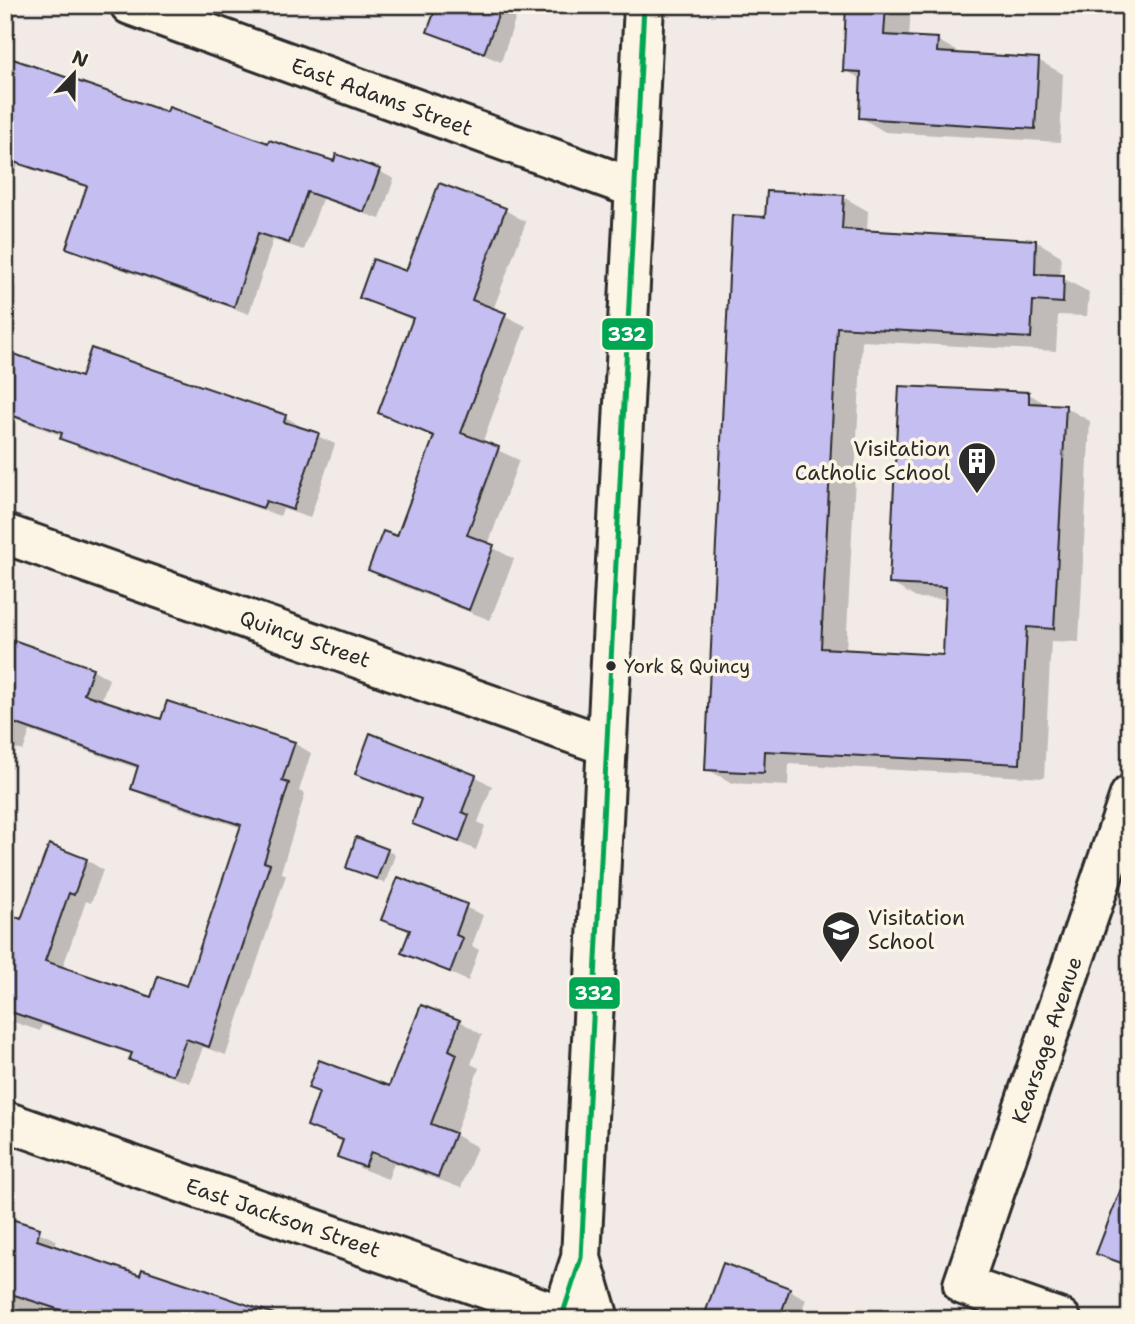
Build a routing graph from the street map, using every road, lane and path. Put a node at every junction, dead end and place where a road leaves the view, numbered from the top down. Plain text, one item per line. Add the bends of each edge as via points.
1 (130, 5) edge
2 (644, 5) edge
3 (634, 188) junction
4 (5, 534) edge
5 (605, 745) junction
6 (1130, 795) edge
7 (5, 1121) edge
8 (581, 1258) junction
9 (561, 1317) edge
10 (599, 1319) edge
11 (1061, 1319) edge

1 - 3 street, East Adams Street
2 - 3 street
3 - 5 street
4 - 5 street, Quincy Street
5 - 8 street
6 - 11 street, Kearsage Avenue via 963,1285
7 - 9 street, East Jackson Street
8 - 9 street
8 - 10 street

